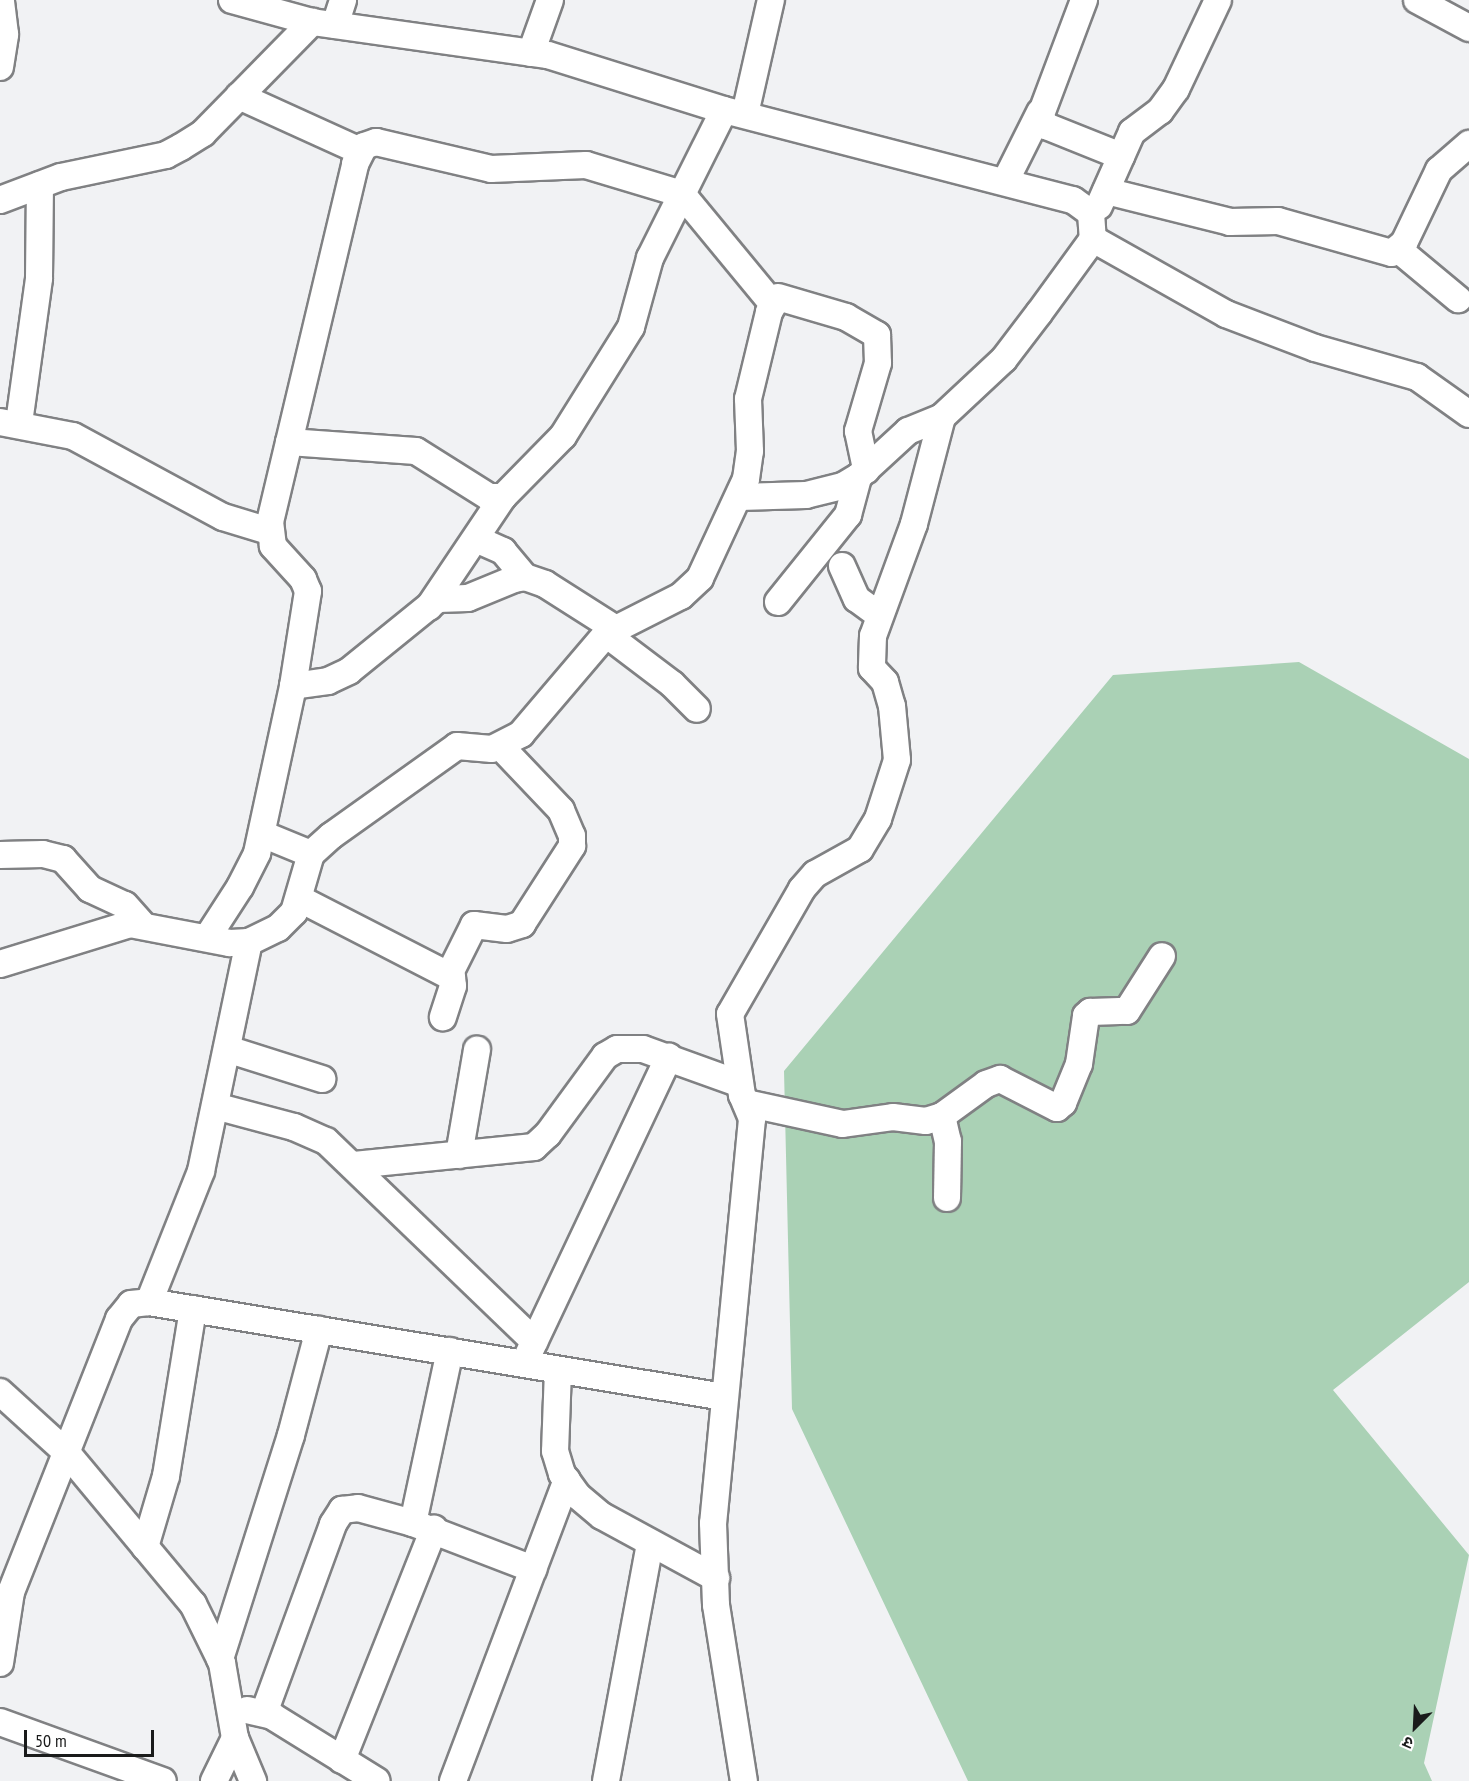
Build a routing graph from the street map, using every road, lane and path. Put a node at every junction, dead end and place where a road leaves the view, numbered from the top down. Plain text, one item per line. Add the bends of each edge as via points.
1 (1, 0) edge
2 (232, 0) edge
3 (343, 0) edge
4 (550, 0) edge
5 (771, 0) edge
6 (1084, 0) edge
7 (1218, 0) edge
8 (1417, 0) edge
9 (323, 23) junction
10 (1469, 28) edge
11 (531, 53) junction
12 (0, 67) edge
13 (239, 96) junction
14 (735, 112) junction
15 (1040, 112) junction
16 (1469, 144) edge
17 (360, 151) junction
18 (1121, 156) junction
19 (1005, 182) junction
20 (40, 185) junction
21 (1106, 191) junction
22 (682, 194) junction
23 (0, 200) edge
24 (1093, 229) junction
25 (1399, 250) junction
26 (1458, 299) dead end
27 (772, 303) junction
28 (1469, 414) edge
29 (942, 417) junction
30 (9, 423) edge
31 (289, 442) junction
32 (862, 474) junction
33 (502, 496) junction
34 (740, 497) junction
35 (269, 531) junction
36 (476, 539) junction
37 (842, 566) dead end
38 (525, 577) junction
39 (778, 602) dead end
40 (429, 607) junction
41 (879, 615) junction
42 (610, 631) junction
43 (293, 686) junction
44 (697, 709) dead end
45 (500, 746) junction
46 (262, 834) junction
47 (311, 854) junction
48 (0, 855) edge
49 (300, 898) junction
50 (141, 924) junction
51 (207, 938) junction
52 (249, 942) junction
53 (1162, 956) dead end
54 (0, 964) edge
55 (448, 975) junction
56 (443, 1017) dead end
57 (227, 1049) junction
58 (477, 1050) dead end
59 (669, 1057) junction
60 (322, 1079) dead end
61 (743, 1094) junction
62 (215, 1106) junction
63 (942, 1116) junction
64 (459, 1155) junction
65 (354, 1165) junction
66 (947, 1198) dead end
67 (148, 1302) junction
68 (193, 1309) junction
69 (319, 1330) junction
70 (450, 1352) junction
71 (529, 1353) junction
72 (558, 1370) junction
73 (0, 1392) edge
74 (724, 1397) junction
75 (67, 1453) junction
76 (567, 1480) junction
77 (423, 1526) junction
78 (650, 1543) junction
79 (145, 1547) junction
80 (533, 1569) junction
81 (716, 1578) junction
82 (220, 1659) junction
83 (0, 1663) edge
84 (230, 1708) junction
85 (264, 1713) junction
86 (0, 1722) edge
87 (235, 1738) junction
88 (342, 1760) junction
89 (163, 1781) edge
90 (214, 1781) edge
91 (253, 1781) edge
92 (377, 1781) edge
93 (453, 1781) edge
94 (606, 1781) edge
95 (744, 1781) edge

1 - 12 street via 5,34
2 - 9 street
3 - 9 street
4 - 11 street
5 - 14 street
6 - 15 street
7 - 18 street via 1176,89 1160,111 1136,127
8 - 10 street
9 - 11 street
9 - 13 street
11 - 14 street
13 - 17 street
13 - 20 street via 203,133 166,155
14 - 19 street
14 - 22 street
15 - 18 street via 1046,126
15 - 19 street
16 - 25 street via 1450,159 1428,188
17 - 22 street via 376,142 478,168 586,165
17 - 31 street
18 - 21 street
19 - 24 street via 1073,200 1086,207
20 - 23 street
20 - 30 street via 39,278
21 - 24 street
21 - 25 street via 1218,219 1278,221 1384,252
22 - 27 street
22 - 33 street via 650,258 631,327 585,405 563,436
24 - 28 street via 1226,314 1315,348 1417,377
24 - 29 street via 1004,359
25 - 26 street
27 - 32 street via 778,297 791,298 862,323 878,335 878,363 858,431
27 - 34 street via 748,399 750,451
29 - 32 street via 908,431
29 - 41 street via 914,524
30 - 35 street via 56,430 96,445 223,518
31 - 33 street via 416,452 489,497
31 - 35 street
32 - 34 street via 843,486 806,495
32 - 39 street via 848,515
33 - 36 street
34 - 42 street via 711,560 692,587
35 - 43 street via 277,554 303,579 308,591
36 - 38 street via 503,551
36 - 40 street
37 - 41 street via 857,599
38 - 40 street via 468,598 441,598
38 - 42 street via 545,584
40 - 43 street via 349,671 328,681
41 - 61 street via 873,636 872,668 885,682 892,705 897,760 888,792 870,838 850,857 815,874 747,978 730,1014
42 - 44 street
42 - 45 street via 534,723
43 - 46 street
45 - 47 street via 457,746
45 - 55 street via 561,810 572,846 522,924 507,928 474,925
46 - 47 street
46 - 51 street via 251,868
47 - 49 street
48 - 50 street via 43,854 63,859 90,889 125,905
49 - 52 street via 287,922
49 - 55 street
50 - 51 street
50 - 54 street via 101,931
51 - 52 street
52 - 57 street
53 - 63 street via 1127,1011 1088,1014 1081,1057 1060,1106 1048,1106 1009,1082 995,1079
55 - 56 street via 453,986
57 - 60 street
57 - 62 street
58 - 64 street
59 - 61 street
59 - 64 street via 643,1049 617,1049 605,1056 540,1143 521,1149
59 - 71 street
61 - 63 street via 843,1124 892,1117 926,1121
61 - 74 street via 752,1128
62 - 65 street via 317,1136
62 - 67 street via 195,1188
63 - 66 street via 948,1141
64 - 65 street
65 - 71 street
67 - 68 street
67 - 75 street via 131,1304 118,1319
68 - 69 street
68 - 79 street via 166,1476
69 - 70 street
69 - 82 street via 291,1435
70 - 71 street
70 - 77 street
71 - 72 street
72 - 74 street
72 - 76 street via 555,1451
73 - 75 street
74 - 81 street via 713,1523
75 - 79 street
75 - 83 street via 7,1602
76 - 78 street via 578,1496 602,1516
76 - 80 street
77 - 80 street
77 - 85 street via 358,1508 348,1508 338,1515
77 - 88 street
78 - 81 street
78 - 94 street
79 - 82 street via 193,1605
80 - 93 street
81 - 95 street
82 - 84 street
84 - 85 street
84 - 87 street
85 - 88 street
86 - 89 street
87 - 90 street
87 - 91 street
88 - 92 street

